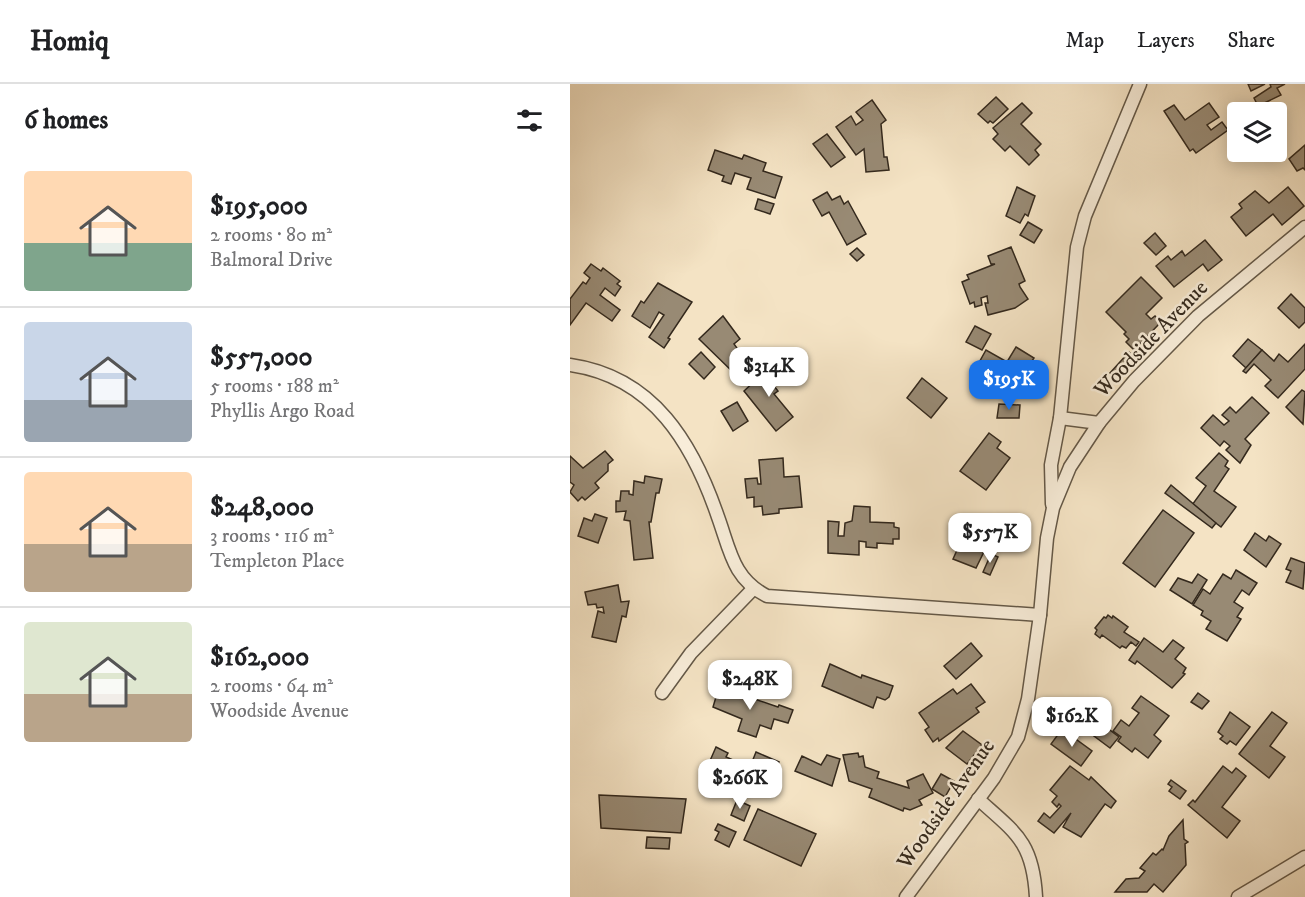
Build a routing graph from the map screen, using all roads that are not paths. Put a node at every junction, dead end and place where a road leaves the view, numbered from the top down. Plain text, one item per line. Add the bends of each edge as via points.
1 (1140, 84) edge
2 (1305, 227) edge
3 (570, 365) edge
4 (1060, 418) junction
5 (1099, 423) junction
6 (1053, 508) junction
7 (753, 589) junction
8 (1040, 615) junction
9 (662, 693) dead end
10 (978, 799) junction
11 (1305, 857) edge
12 (906, 897) edge
13 (1036, 897) edge
14 (1238, 897) edge

1 - 4 street via 1085,216 1077,247
2 - 5 street, Woodside Avenue via 1198,316
3 - 7 street via 600,370 616,379 645,397 676,428 707,486 738,573
4 - 5 street
4 - 6 street via 1051,465
5 - 6 street, Woodside Avenue via 1070,467
6 - 8 street, Woodside Avenue
7 - 8 street via 767,596
7 - 9 street via 691,653
8 - 10 street, Woodside Avenue via 1018,737
10 - 12 street, Woodside Avenue
10 - 13 street via 1013,831 1029,852
11 - 14 street

